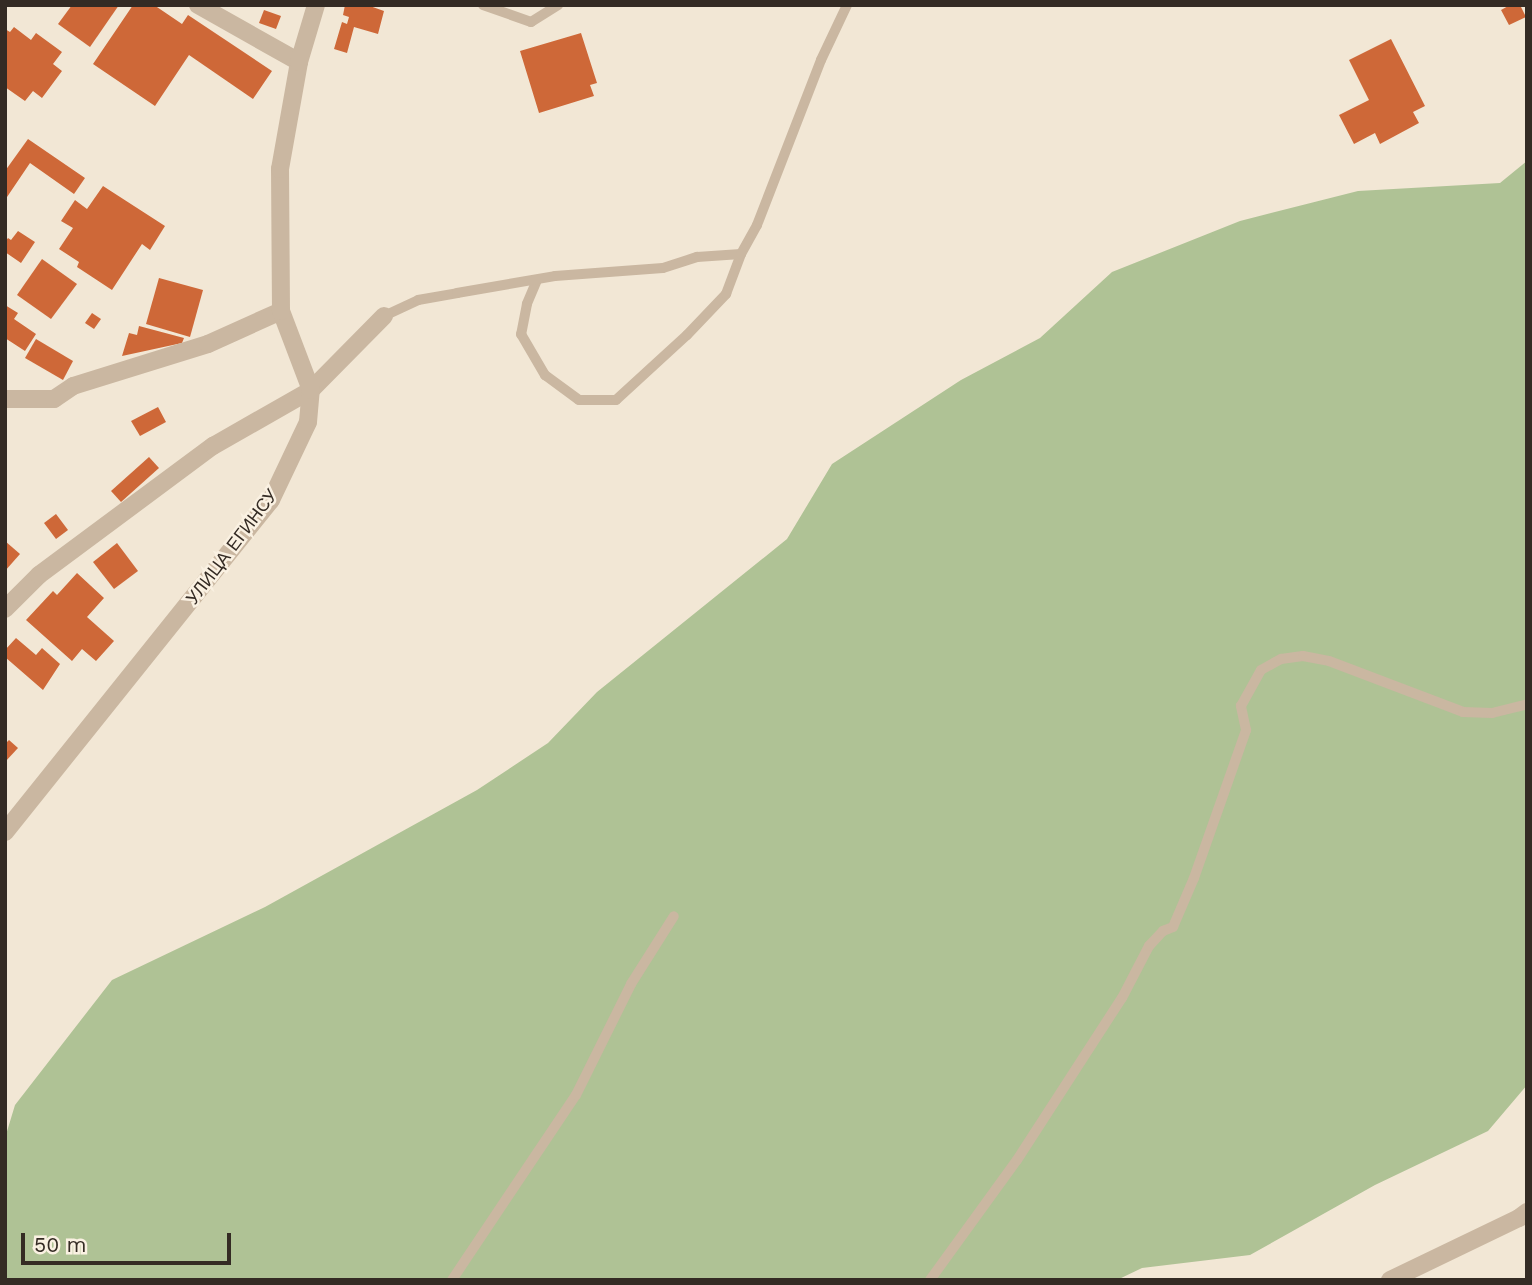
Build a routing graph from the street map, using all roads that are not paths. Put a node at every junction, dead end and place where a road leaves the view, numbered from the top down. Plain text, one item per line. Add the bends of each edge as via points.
1 (198, 5) edge
2 (316, 5) edge
3 (483, 5) edge
4 (558, 5) edge
5 (847, 5) edge
6 (299, 62) junction
7 (741, 254) junction
8 (537, 280) junction
9 (281, 311) junction
10 (384, 316) joint
11 (311, 390) junction
12 (5, 399) edge
13 (5, 609) edge
14 (1527, 704) edge
15 (5, 832) edge
16 (674, 916) dead end
17 (1527, 1212) edge
18 (452, 1280) edge
19 (930, 1280) edge
20 (1390, 1280) edge

1 - 6 street
2 - 6 street, УЛИЦА ЕГИНСУ
3 - 4 lane via 531,22
5 - 7 lane
6 - 9 street, УЛИЦА ЕГИНСУ via 280,169
7 - 8 lane via 697,257 663,268
7 - 8 lane via 726,294 617,400 579,400 545,375 521,334
8 - 10 lane via 418,300
9 - 11 street, УЛИЦА ЕГИНСУ
9 - 12 street via 208,344 73,386 54,399
10 - 11 street
11 - 13 street via 213,446 38,575
11 - 15 street, УЛИЦА ЕГИНСУ via 308,422 271,500
14 - 19 lane via 1492,713 1463,712 1329,661 1303,656 1281,659 1261,670 1241,706 1246,730 1173,927 1149,946 1122,998 1017,1160
16 - 18 lane via 631,984 576,1095
17 - 20 street

